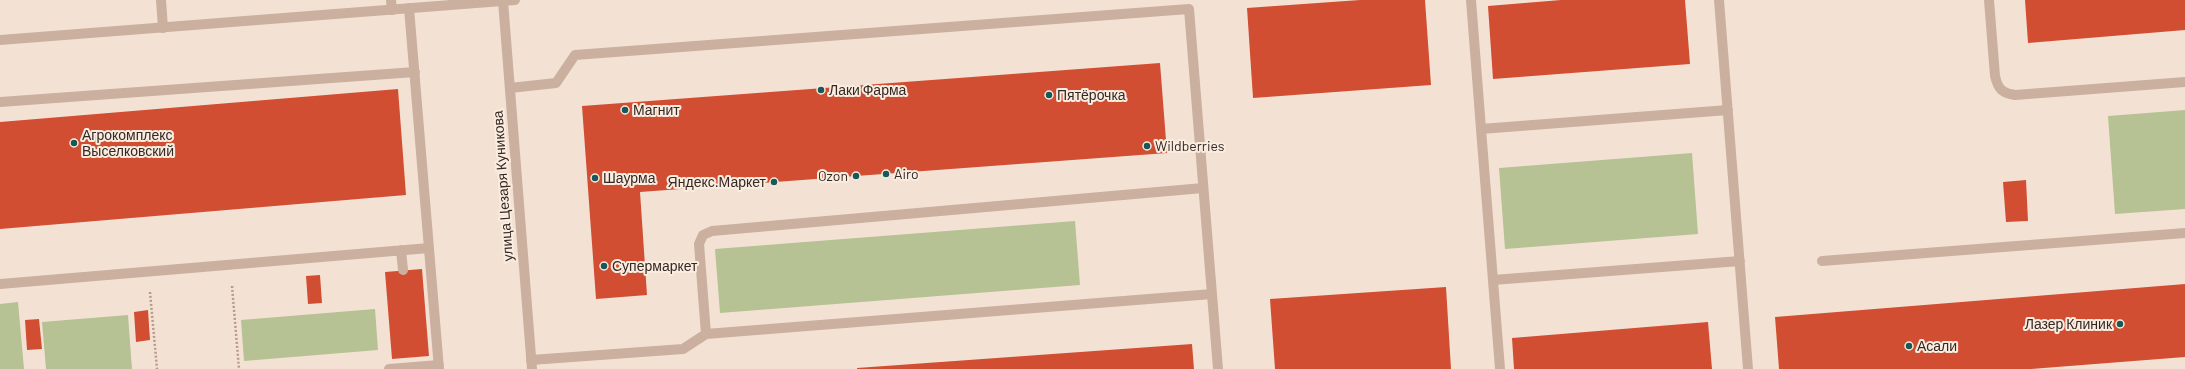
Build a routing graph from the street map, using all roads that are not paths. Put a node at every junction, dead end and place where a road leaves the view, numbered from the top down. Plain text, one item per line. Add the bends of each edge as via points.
1 (161, 0) edge
2 (514, 0) edge
3 (1470, 0) edge
4 (1719, 0) edge
5 (1989, 0) edge
6 (503, 1) edge
7 (1188, 4) edge
8 (392, 5) edge
9 (409, 8) junction
10 (163, 28) junction
11 (0, 40) edge
12 (415, 72) junction
13 (2185, 82) edge
14 (510, 88) junction
15 (0, 102) edge
16 (1728, 110) junction
17 (1481, 130) junction
18 (1203, 188) junction
19 (2185, 233) edge
20 (430, 248) junction
21 (401, 250) junction
22 (1740, 261) junction
23 (1822, 261) dead end
24 (403, 270) dead end
25 (1493, 280) junction
26 (0, 284) edge
27 (1212, 294) junction
28 (706, 334) junction
29 (531, 364) edge
30 (439, 367) edge
31 (389, 369) edge
32 (1218, 369) edge
33 (1500, 369) edge
34 (1748, 369) edge

1 - 10 street
2 - 6 street
3 - 17 street
4 - 16 street
5 - 13 street via 1995,76 1998,88 2006,94
6 - 9 street
6 - 14 street, улица Цезаря Куникова
7 - 14 street via 575,55 556,83
7 - 18 street
8 - 9 street
8 - 10 street
9 - 12 street
10 - 11 street
12 - 15 street
12 - 20 street
14 - 29 street, улица Цезаря Куникова
16 - 17 street
16 - 22 street
17 - 25 street
18 - 27 street
18 - 28 street via 712,231 703,235 699,244
19 - 23 street
20 - 21 street
20 - 30 street
21 - 24 street
21 - 26 street
22 - 25 street
22 - 34 street
25 - 33 street
27 - 28 street
27 - 32 street
28 - 29 street via 683,349
30 - 31 street

